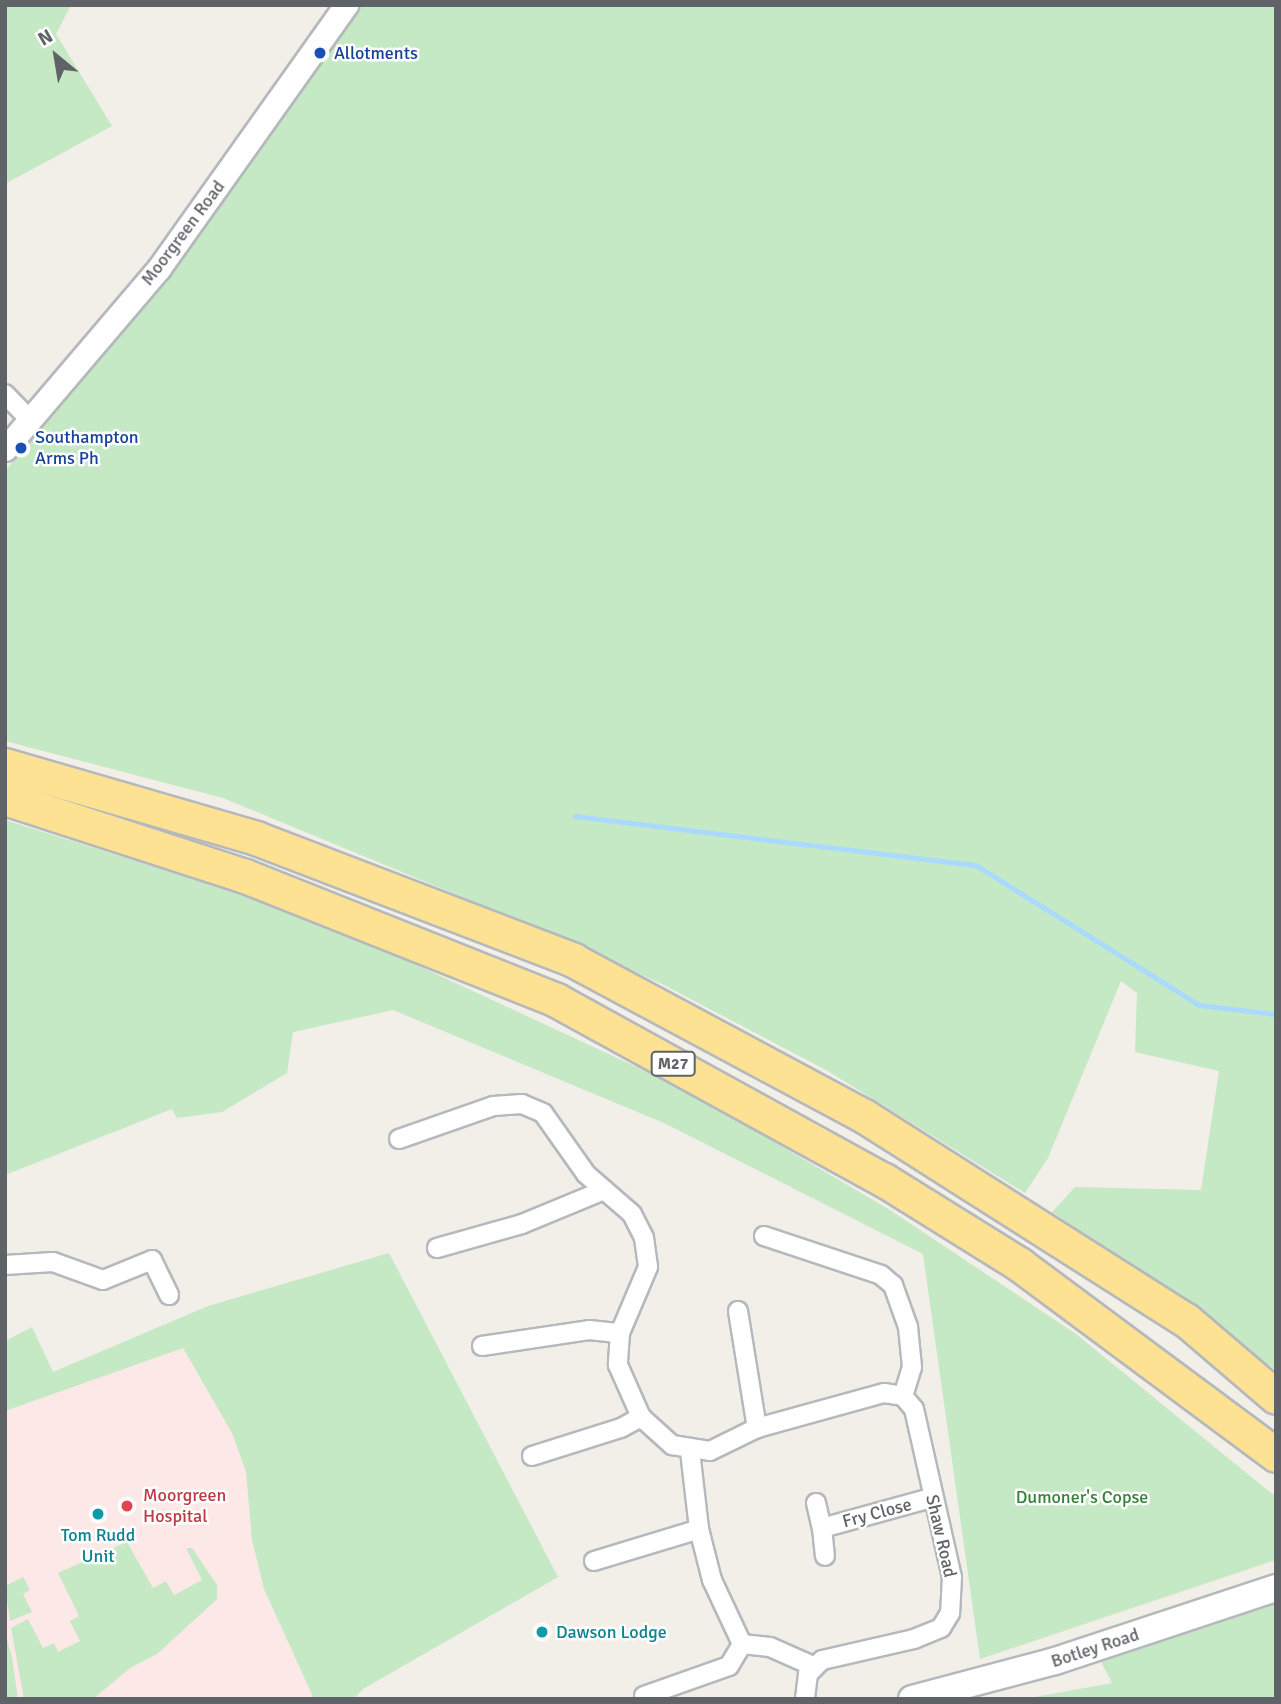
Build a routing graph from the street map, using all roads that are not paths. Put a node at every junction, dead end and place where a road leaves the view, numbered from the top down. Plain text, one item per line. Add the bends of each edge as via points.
1 (346, 5) edge
2 (5, 394) edge
3 (29, 419) junction
4 (5, 449) edge
5 (5, 765) edge
6 (5, 798) edge
7 (399, 1139) dead end
8 (604, 1190) junction
9 (764, 1237) dead end
10 (437, 1248) dead end
11 (5, 1265) edge
12 (169, 1295) dead end
13 (738, 1311) dead end
14 (620, 1333) junction
15 (482, 1346) dead end
16 (902, 1396) junction
17 (1276, 1397) edge
18 (641, 1417) junction
19 (757, 1428) junction
20 (691, 1451) junction
21 (1276, 1455) edge
22 (532, 1456) dead end
23 (931, 1498) junction
24 (816, 1503) dead end
25 (822, 1528) junction
26 (699, 1529) junction
27 (825, 1556) dead end
28 (594, 1560) dead end
29 (1276, 1588) edge
30 (741, 1644) junction
31 (813, 1666) junction
32 (682, 1691) edge
33 (644, 1696) dead end
34 (805, 1699) edge
35 (912, 1699) edge

1 - 3 street, Moorgreen Road via 159,268
2 - 3 street
3 - 4 street, Moorgreen Road
5 - 17 highway, M27 via 256,838 573,960 864,1116 1186,1320
6 - 21 highway, M27 via 245,876 556,1000 884,1180 1019,1264
7 - 8 street via 493,1106 522,1104 542,1113 586,1174
8 - 10 street via 522,1224
8 - 14 street via 632,1214 644,1238 648,1267
9 - 16 street via 881,1275 893,1286 908,1326 912,1367
11 - 12 street via 53,1262 103,1280 152,1259
13 - 19 street
14 - 15 street via 589,1330
14 - 18 street via 618,1365
16 - 19 street via 869,1396
16 - 23 street, Shaw Road via 922,1428
18 - 20 street via 671,1445
18 - 22 street via 621,1428
19 - 20 street via 710,1451
20 - 26 street
23 - 25 street, Fry Close
23 - 31 street, Shaw Road via 952,1577 953,1600 945,1623 914,1639 848,1650
24 - 25 street, Fry Close
25 - 27 street, Fry Close
26 - 28 street
26 - 30 street via 719,1601
29 - 35 main road, Botley Road via 1055,1661
30 - 31 street via 770,1647
30 - 32 street via 729,1666
31 - 34 street
32 - 33 street

